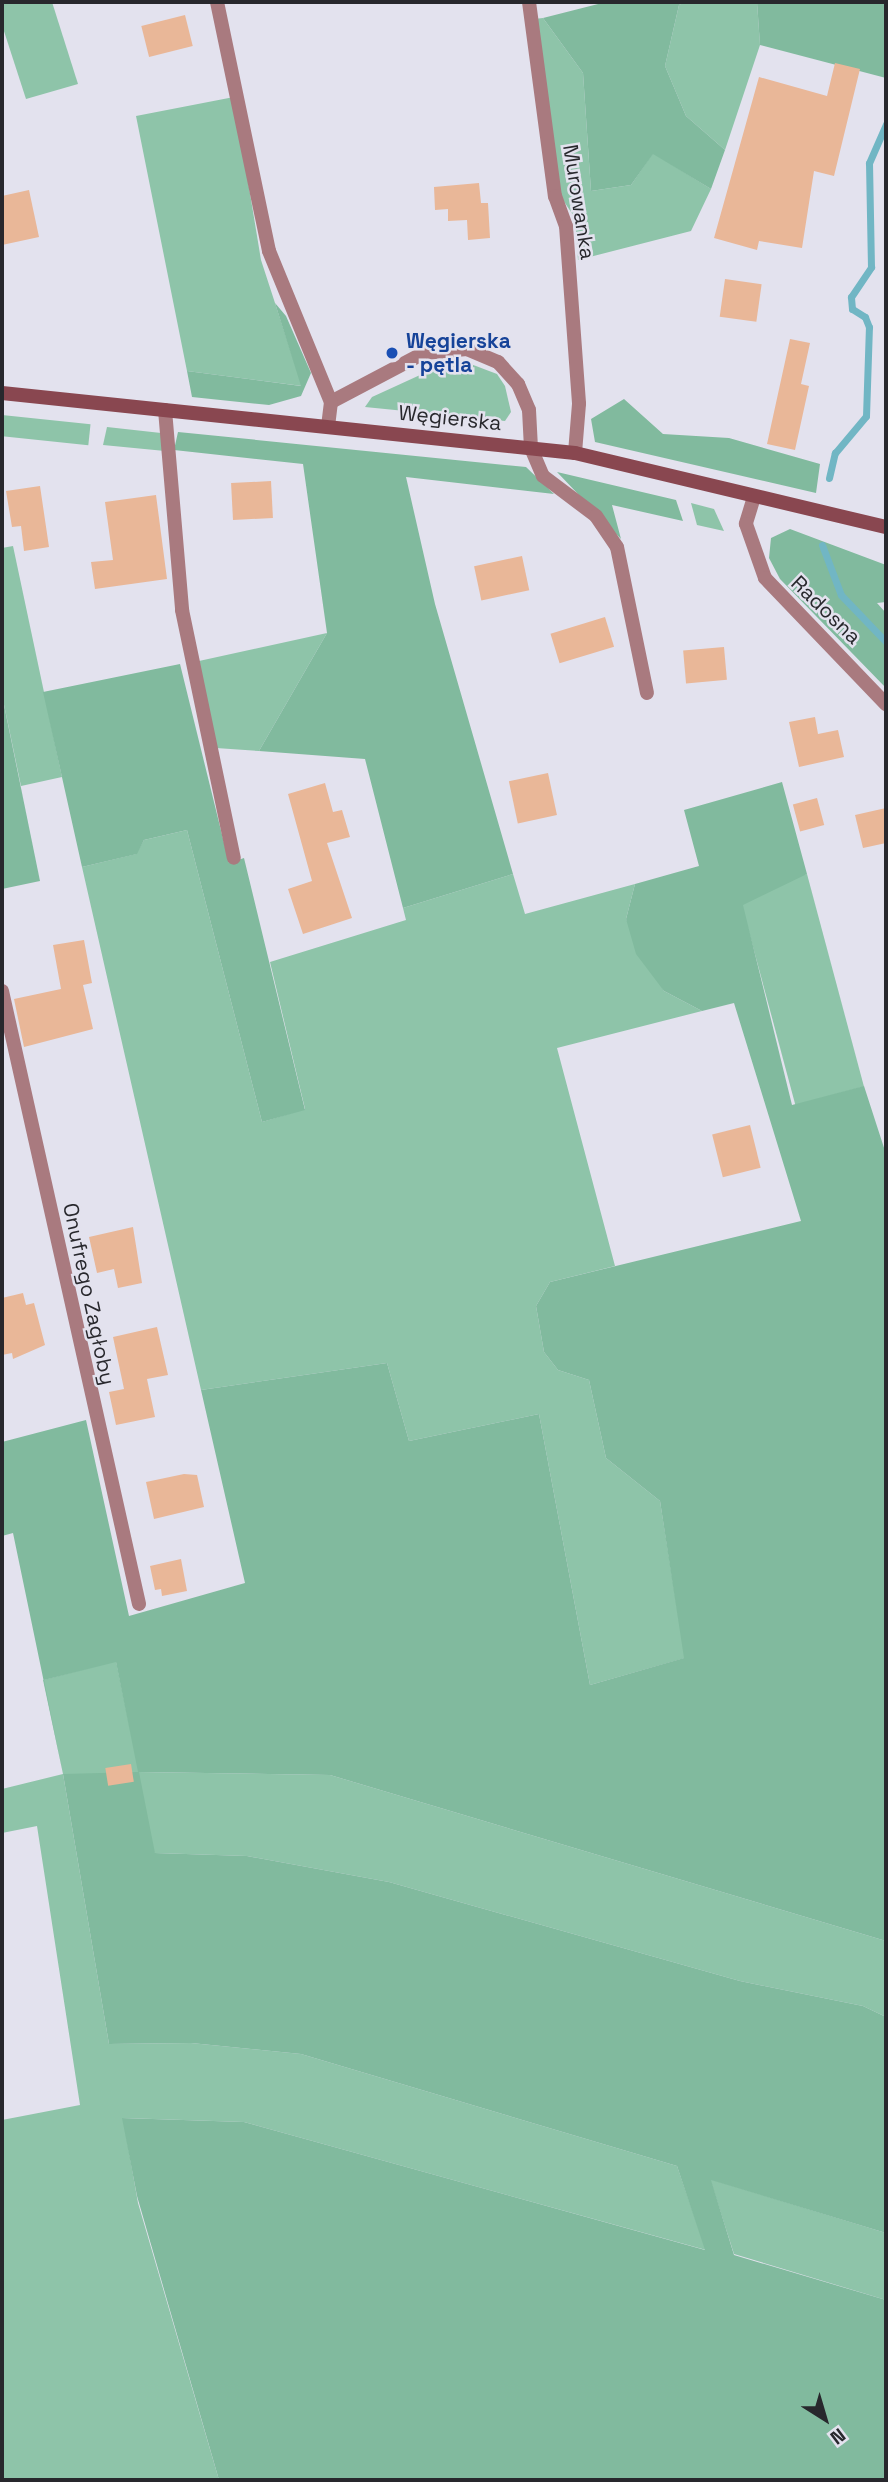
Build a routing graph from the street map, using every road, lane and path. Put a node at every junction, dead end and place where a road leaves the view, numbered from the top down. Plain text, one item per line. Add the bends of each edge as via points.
1 (216, 2) edge
2 (529, 2) edge
3 (2, 393) edge
4 (331, 402) junction
5 (165, 410) junction
6 (328, 425) junction
7 (531, 448) junction
8 (575, 453) junction
9 (754, 497) junction
10 (886, 527) edge
11 (647, 693) dead end
12 (886, 704) edge
13 (234, 858) dead end
14 (2, 991) edge
15 (138, 1604) dead end

1 - 4 street via 269,251
2 - 8 street, Murowanka via 555,197 566,226 579,404
3 - 5 main road, Węgierska
4 - 6 street
4 - 7 street via 425,353 467,349 498,362 518,384 529,410
5 - 6 main road, Węgierska
5 - 13 street via 182,610
6 - 7 main road, Węgierska
7 - 8 main road, Węgierska
7 - 11 street via 543,476 609,530
8 - 9 main road, Węgierska
9 - 10 main road, Węgierska
9 - 12 street, Radosna via 746,524 765,578
14 - 15 street, Onufrego Zagłoby

